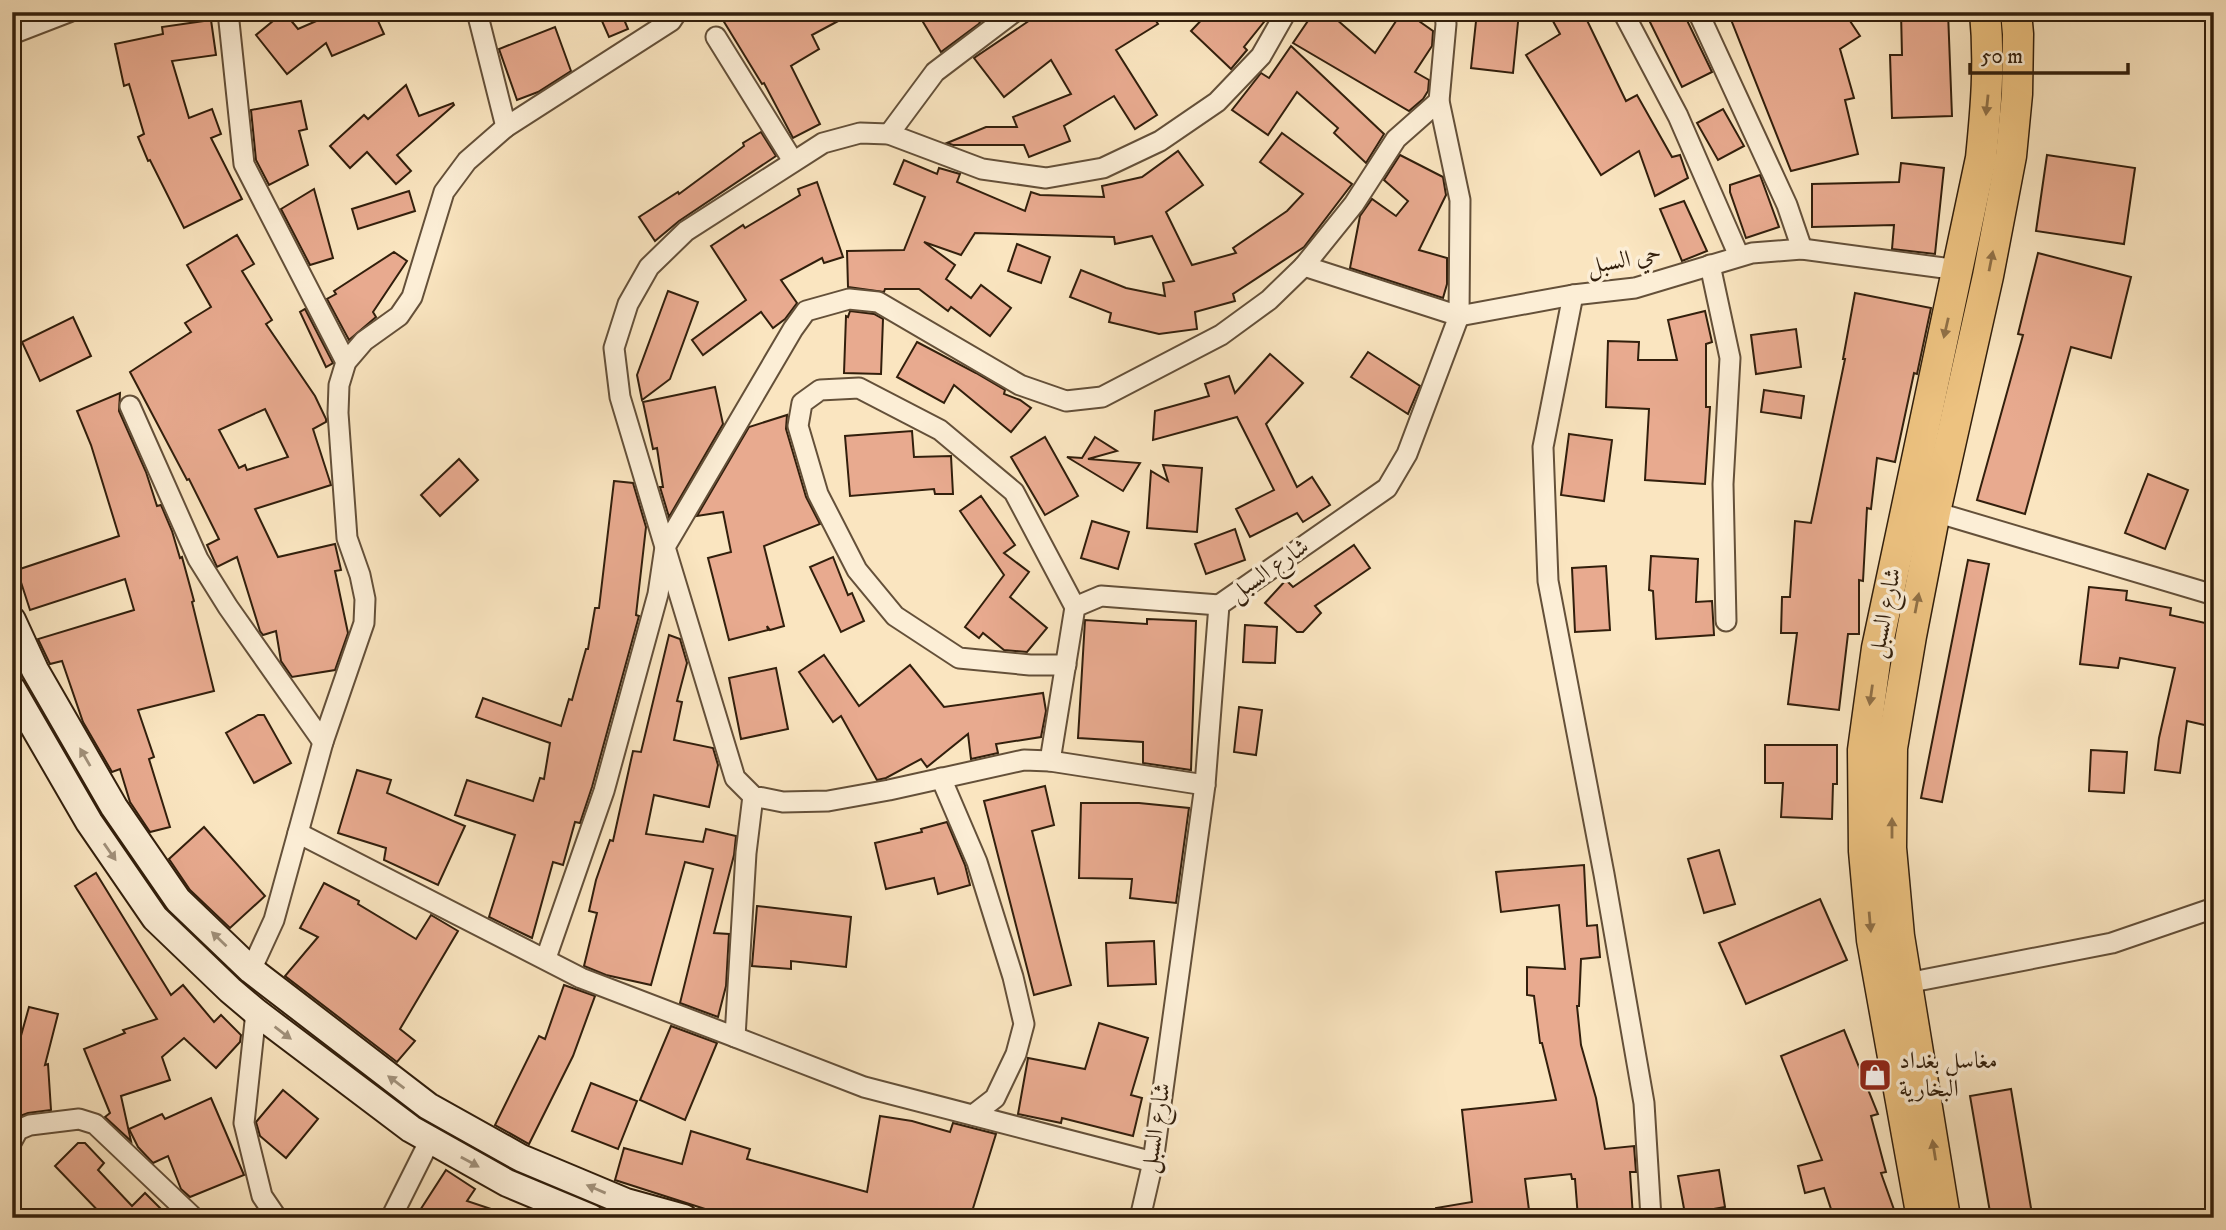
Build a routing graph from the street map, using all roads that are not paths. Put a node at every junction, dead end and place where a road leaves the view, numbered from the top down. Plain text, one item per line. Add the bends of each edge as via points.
1 (69, 12) edge
2 (228, 12) edge
3 (477, 12) edge
4 (677, 12) edge
5 (1014, 12) edge
6 (1286, 12) edge
7 (1445, 12) edge
8 (1623, 12) edge
9 (1698, 12) edge
10 (1985, 12) edge
11 (2016, 12) edge
12 (12, 34) edge
13 (716, 37) dead end
14 (1439, 101) junction
15 (506, 127) junction
16 (889, 134) junction
17 (793, 162) junction
18 (1802, 249) junction
19 (1738, 256) junction
20 (1710, 265) junction
21 (1304, 266) junction
22 (1959, 270) junction
23 (1573, 295) junction
24 (1459, 316) junction
25 (346, 362) junction
26 (130, 406) dead end
27 (1935, 512) junction
28 (665, 547) junction
29 (2214, 595) edge
30 (1219, 605) junction
31 (1075, 607) junction
32 (12, 620) edge
33 (1726, 621) dead end
34 (1066, 665) junction
35 (12, 689) edge
36 (323, 742) junction
37 (1050, 761) junction
38 (942, 778) junction
39 (1205, 785) junction
40 (753, 796) junction
41 (298, 833) junction
42 (2214, 908) edge
43 (546, 958) junction
44 (251, 970) junction
45 (1907, 983) junction
46 (256, 1012) junction
47 (735, 1037) junction
48 (973, 1115) junction
49 (430, 1140) junction
50 (12, 1141) edge
51 (1153, 1162) junction
52 (194, 1218) edge
53 (277, 1218) edge
54 (391, 1218) edge
55 (591, 1218) edge
56 (684, 1218) edge
57 (1140, 1218) edge
58 (1651, 1218) edge
59 (1922, 1218) edge
60 (1945, 1218) edge

1 - 12 street
2 - 25 street via 244,164
3 - 15 street
4 - 15 street via 671,21
5 - 16 street via 935,72
6 - 16 street via 1261,56 1217,102 1160,141 1103,168 1046,178 982,169
7 - 14 street, شارع السبل
8 - 19 street via 1678,116
9 - 18 street via 1787,205
10 -> 22 main road, شارع السبل via 1989,48 1982,158
27 -> 11 main road, شارع السبل via 2011,156
13 - 17 street
14 - 21 street via 1396,139 1354,204
14 - 24 street, شارع السبل via 1460,200
15 - 25 street via 467,161 444,192 412,297 399,317 364,341
16 - 17 street via 860,133 822,143
17 - 28 street via 686,231 649,267 628,304 614,348 620,397
18 - 19 street, حي السبل
18 - 22 street, حي السبل
19 - 20 street, حي السبل
20 - 23 street, حي السبل via 1635,288
20 - 33 street via 1730,358 1723,484
21 - 24 street, حي السبل
21 - 28 street via 1269,300 1221,335 1102,397 1066,401 1020,385 878,302 849,299 806,311
22 -> 59 main road, شارع السبل via 1885,610 1863,750 1864,851 1872,940
23 - 24 street, حي السبل
23 - 58 street via 1543,447 1548,581 1644,1103
24 - 30 street, شارع السبل via 1407,454 1387,488
25 - 36 street via 338,413 347,537 365,599 363,624
26 - 36 street via 198,559
27 - 29 street
45 -> 27 main road, شارع السبل via 1891,848 1892,748
28 - 40 street via 735,778
28 - 43 street via 657,594 604,792
30 - 31 street via 1101,596
30 - 39 street, شارع السبل
31 - 34 street
31 - 34 street via 1014,492 940,430 859,388 820,390 802,403 798,426 818,494 857,570 895,616 959,658
44 -> 32 main road via 178,900 114,807 35,670
34 - 37 street
35 -> 46 main road via 89,822 156,918
36 - 41 street
37 - 38 street via 1024,760
37 - 39 street
38 - 40 street via 828,801 783,802
38 - 48 street via 977,862 1024,1024 995,1098
39 - 51 street, شارع السبل
40 - 47 street
41 - 43 street
41 - 44 street via 274,920
42 - 45 street via 2112,943
43 - 47 street via 581,978
56 -> 44 main road via 626,1202 521,1158 428,1106
60 -> 45 main road, شارع السبل
46 -> 49 main road
46 - 53 street via 244,1123 262,1196
47 - 48 street via 864,1087
48 - 51 street
49 - 54 street
49 -> 55 main road via 507,1183
50 - 52 street via 18,1130 30,1125 79,1119 95,1124
51 - 57 street, شارع السبل

